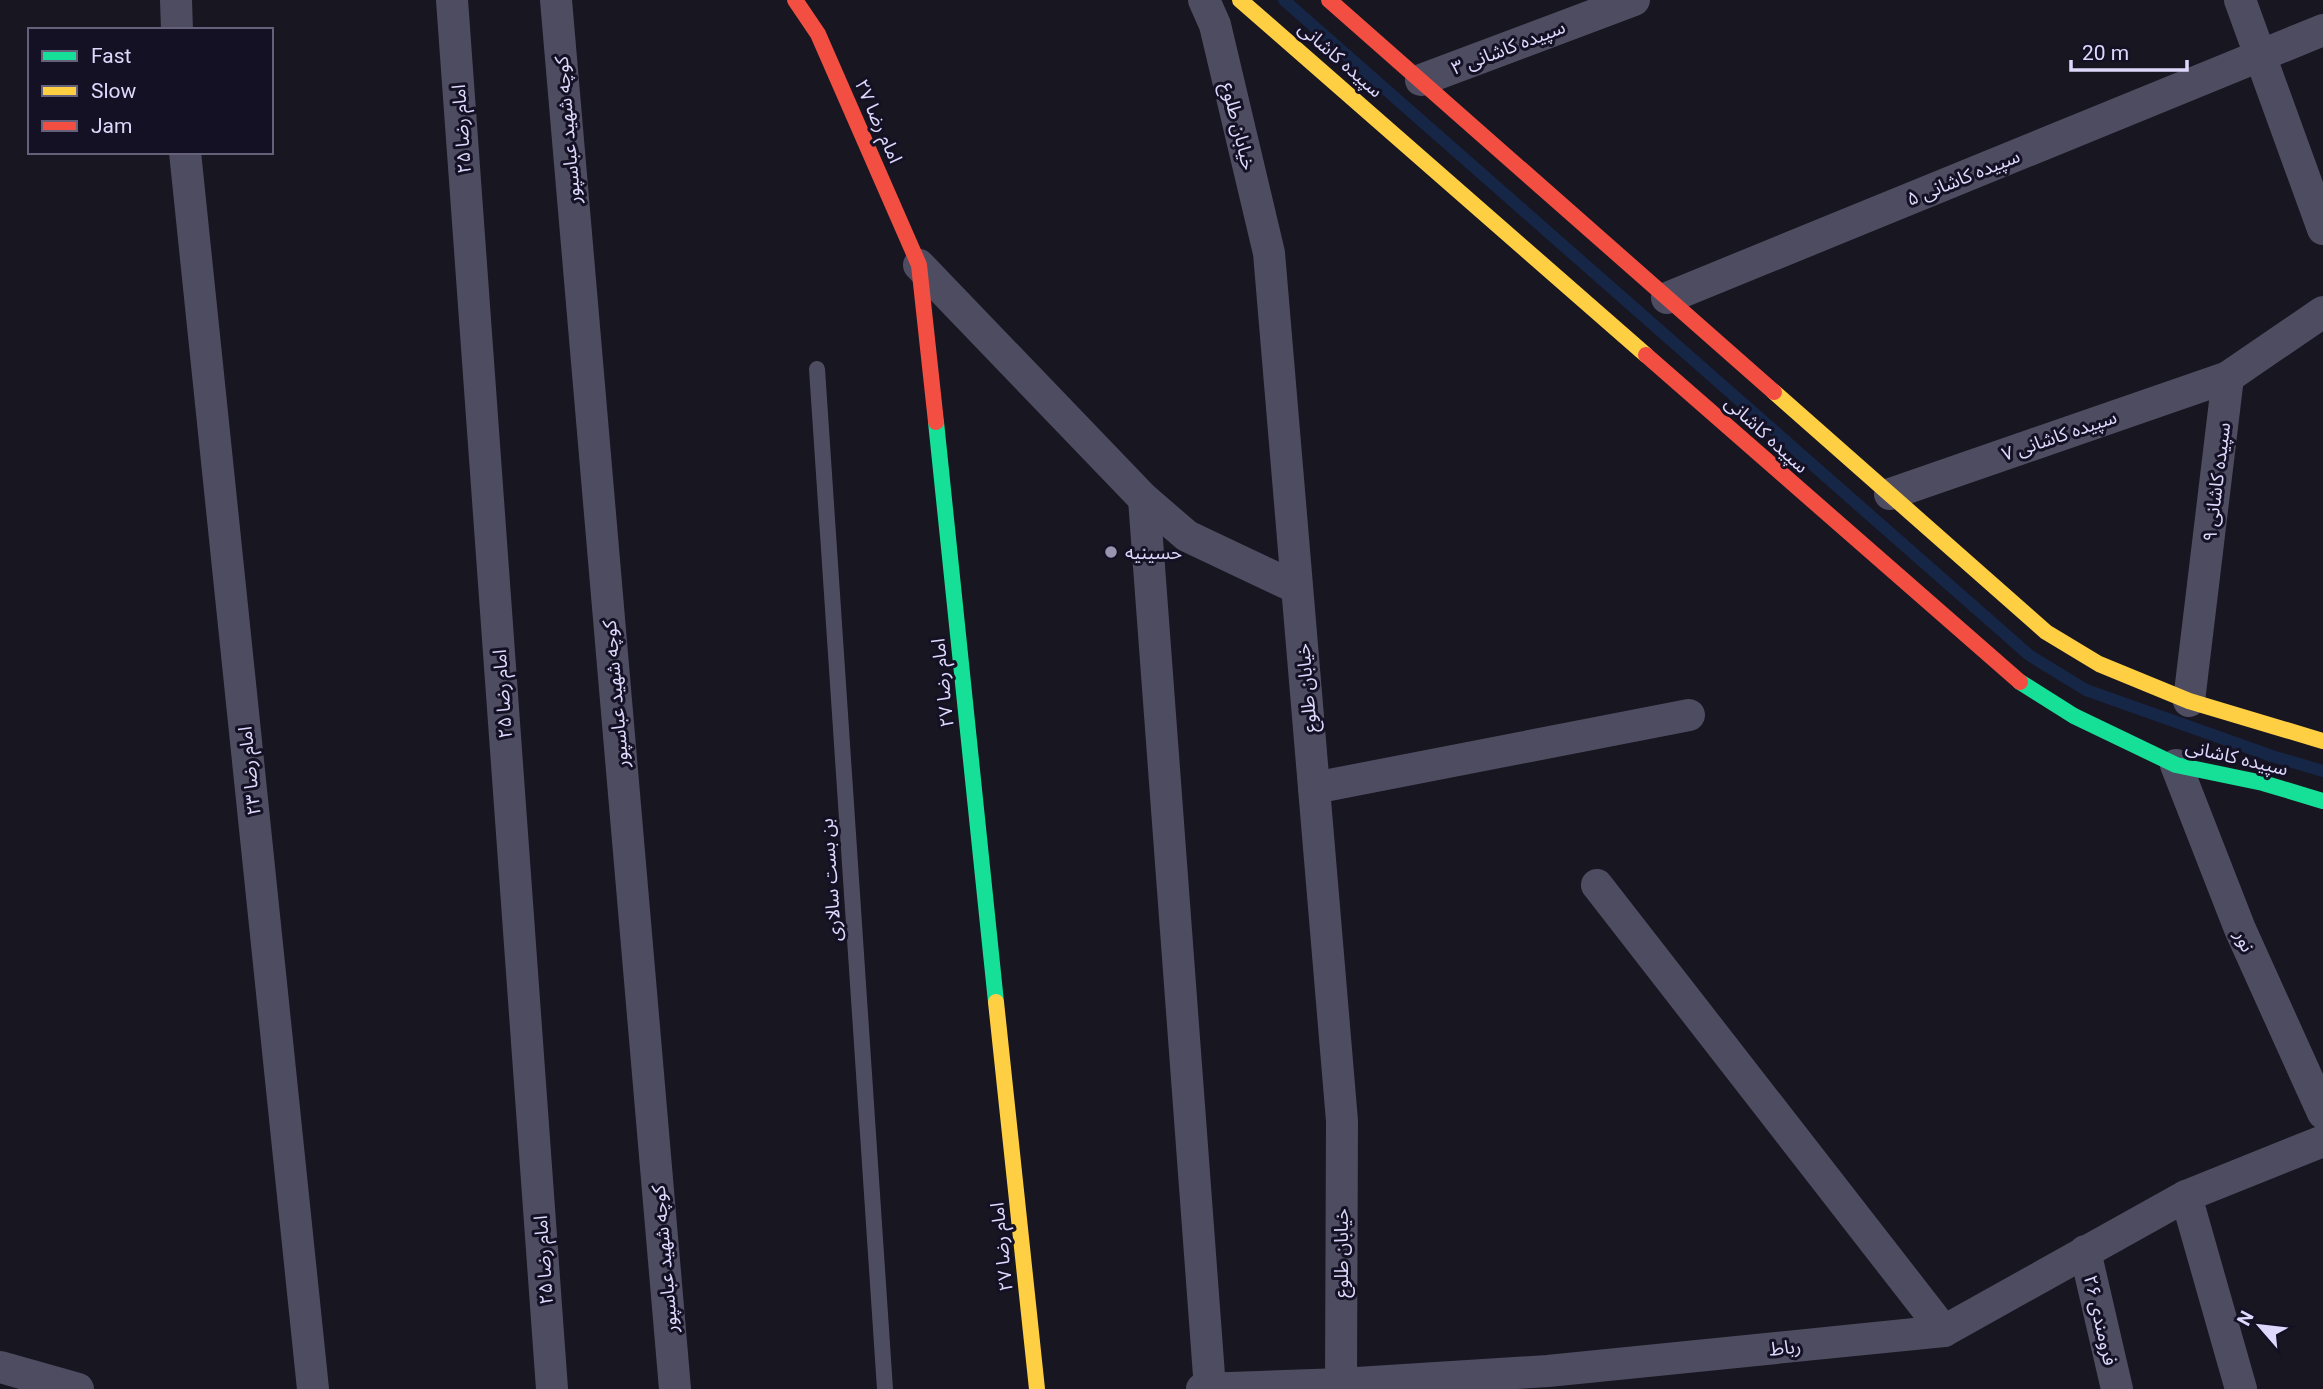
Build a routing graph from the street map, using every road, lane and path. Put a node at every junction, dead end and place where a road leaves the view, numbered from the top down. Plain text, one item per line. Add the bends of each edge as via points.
1 (176, 0) edge
2 (452, 0) edge
3 (556, 0) edge
4 (795, 0) edge
5 (1204, 0) edge
6 (1240, 0) edge
7 (1329, 0) edge
8 (1634, 0) edge
9 (2239, 0) edge
10 (177, 28) edge
11 (2323, 30) edge
12 (2259, 56) junction
13 (1421, 80) junction
14 (185, 154) edge
15 (2323, 229) edge
16 (919, 265) junction
17 (1667, 298) junction
18 (2323, 312) edge
19 (817, 369) dead end
20 (2228, 377) junction
21 (1890, 494) junction
22 (1144, 499) junction
23 (1297, 588) junction
24 (2189, 701) junction
25 (1689, 715) dead end
26 (2323, 741) edge
27 (2176, 765) junction
28 (1314, 789) junction
29 (2323, 801) edge
30 (1597, 885) dead end
31 (2323, 1113) edge
32 (2323, 1141) edge
33 (2186, 1196) junction
34 (2085, 1251) junction
35 (1944, 1331) junction
36 (0, 1367) edge
37 (1341, 1384) junction
38 (78, 1389) edge
39 (313, 1389) edge
40 (552, 1389) edge
41 (675, 1389) edge
42 (886, 1389) edge
43 (1037, 1389) edge
44 (1202, 1389) edge
45 (1210, 1389) edge
46 (2117, 1389) edge
47 (2241, 1389) edge

1 - 10 street
2 - 40 street, امام رضا ۲۵
3 - 41 street, کوچه شهید عباسپور
4 - 16 street, امام رضا ۲۷ via 818,34
5 - 23 street, خیابان طلوع via 1214,24 1269,253
6 - 27 street, سپیده کاشانی via 2013,678 2074,716
7 - 13 street, سپیده کاشانی
8 - 13 street, سپیده کاشانی ۳
9 - 12 street
11 - 12 street, سپیده کاشانی ۵
12 - 15 street
12 - 17 street, سپیده کاشانی ۵
13 - 17 street, سپیده کاشانی
14 - 39 street, امام رضا ۲۳
16 - 22 street
16 - 43 street, امام رضا ۲۷
17 - 21 street, سپیده کاشانی
18 - 20 street
19 - 42 lane, بن بست سالاری
20 - 21 street, سپیده کاشانی ۷
20 - 24 street, سپیده کاشانی ۹
21 - 24 street, سپیده کاشانی via 2046,632 2099,664
22 - 23 street via 1187,536
22 - 45 street
23 - 28 street, خیابان طلوع
24 - 26 street, سپیده کاشانی
25 - 28 street
27 - 29 street, سپیده کاشانی
27 - 31 street, نور via 2240,929
28 - 37 street, خیابان طلوع via 1342,1121
30 - 35 street
32 - 33 street, رباط
33 - 34 street, رباط
33 - 47 street
34 - 35 street, رباط
34 - 46 street, فرومندی ۲۶
35 - 37 street, رباط via 1548,1371
36 - 38 street
37 - 45 street, رباط
44 - 45 street, رباط

